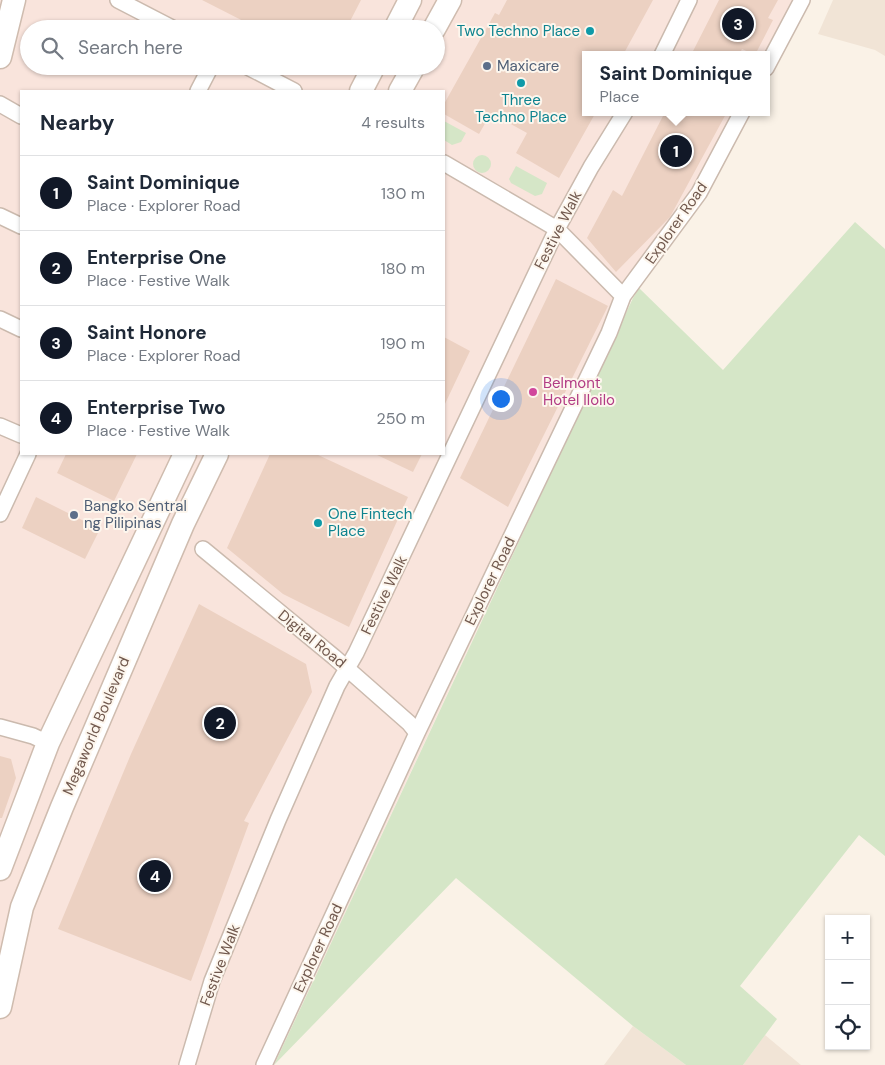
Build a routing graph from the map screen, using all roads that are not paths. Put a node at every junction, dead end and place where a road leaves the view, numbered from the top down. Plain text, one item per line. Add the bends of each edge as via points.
1 (118, 0) edge
2 (410, 0) edge
3 (450, 0) edge
4 (689, 0) edge
5 (802, 0) edge
6 (9, 6) edge
7 (157, 20) edge
8 (400, 20) edge
9 (439, 20) edge
10 (664, 51) edge
11 (0, 57) edge
12 (770, 60) edge
13 (206, 75) edge
14 (263, 75) edge
15 (369, 75) edge
16 (409, 75) edge
17 (199, 90) edge
18 (292, 90) edge
19 (362, 90) edge
20 (401, 90) edge
21 (0, 104) edge
22 (20, 115) edge
23 (623, 116) edge
24 (740, 116) edge
25 (445, 164) edge
26 (0, 216) edge
27 (20, 226) edge
28 (557, 229) junction
29 (623, 296) junction
30 (0, 319) edge
31 (20, 329) edge
32 (0, 426) edge
33 (20, 435) edge
34 (28, 455) edge
35 (185, 455) edge
36 (217, 455) edge
37 (0, 514) edge
38 (202, 549) dead end
39 (347, 668) junction
40 (0, 728) edge
41 (417, 733) junction
42 (48, 743) junction
43 (0, 869) edge
44 (0, 1007) edge
45 (187, 1065) edge
46 (264, 1065) edge

1 - 7 street
2 - 8 main road
3 - 9 main road
4 - 10 street
5 - 12 street
6 - 11 main road
13 - 17 street
14 - 18 street
15 - 19 main road
16 - 20 main road
21 - 22 street
23 - 28 street, Festive Walk
24 - 29 street, Explorer Road via 699,193
25 - 28 street
26 - 27 street
28 - 29 street
28 - 39 street, Festive Walk
29 - 41 street, Explorer Road via 609,333
30 - 31 street
32 - 33 street
34 - 37 street
35 - 42 main road
36 - 44 main road, Megaworld Boulevard via 179,533 22,907
38 - 39 street, Digital Road
39 - 41 street, Digital Road
39 - 45 street, Festive Walk via 286,802 212,981
40 - 42 street
41 - 46 street, Explorer Road
42 - 43 main road

